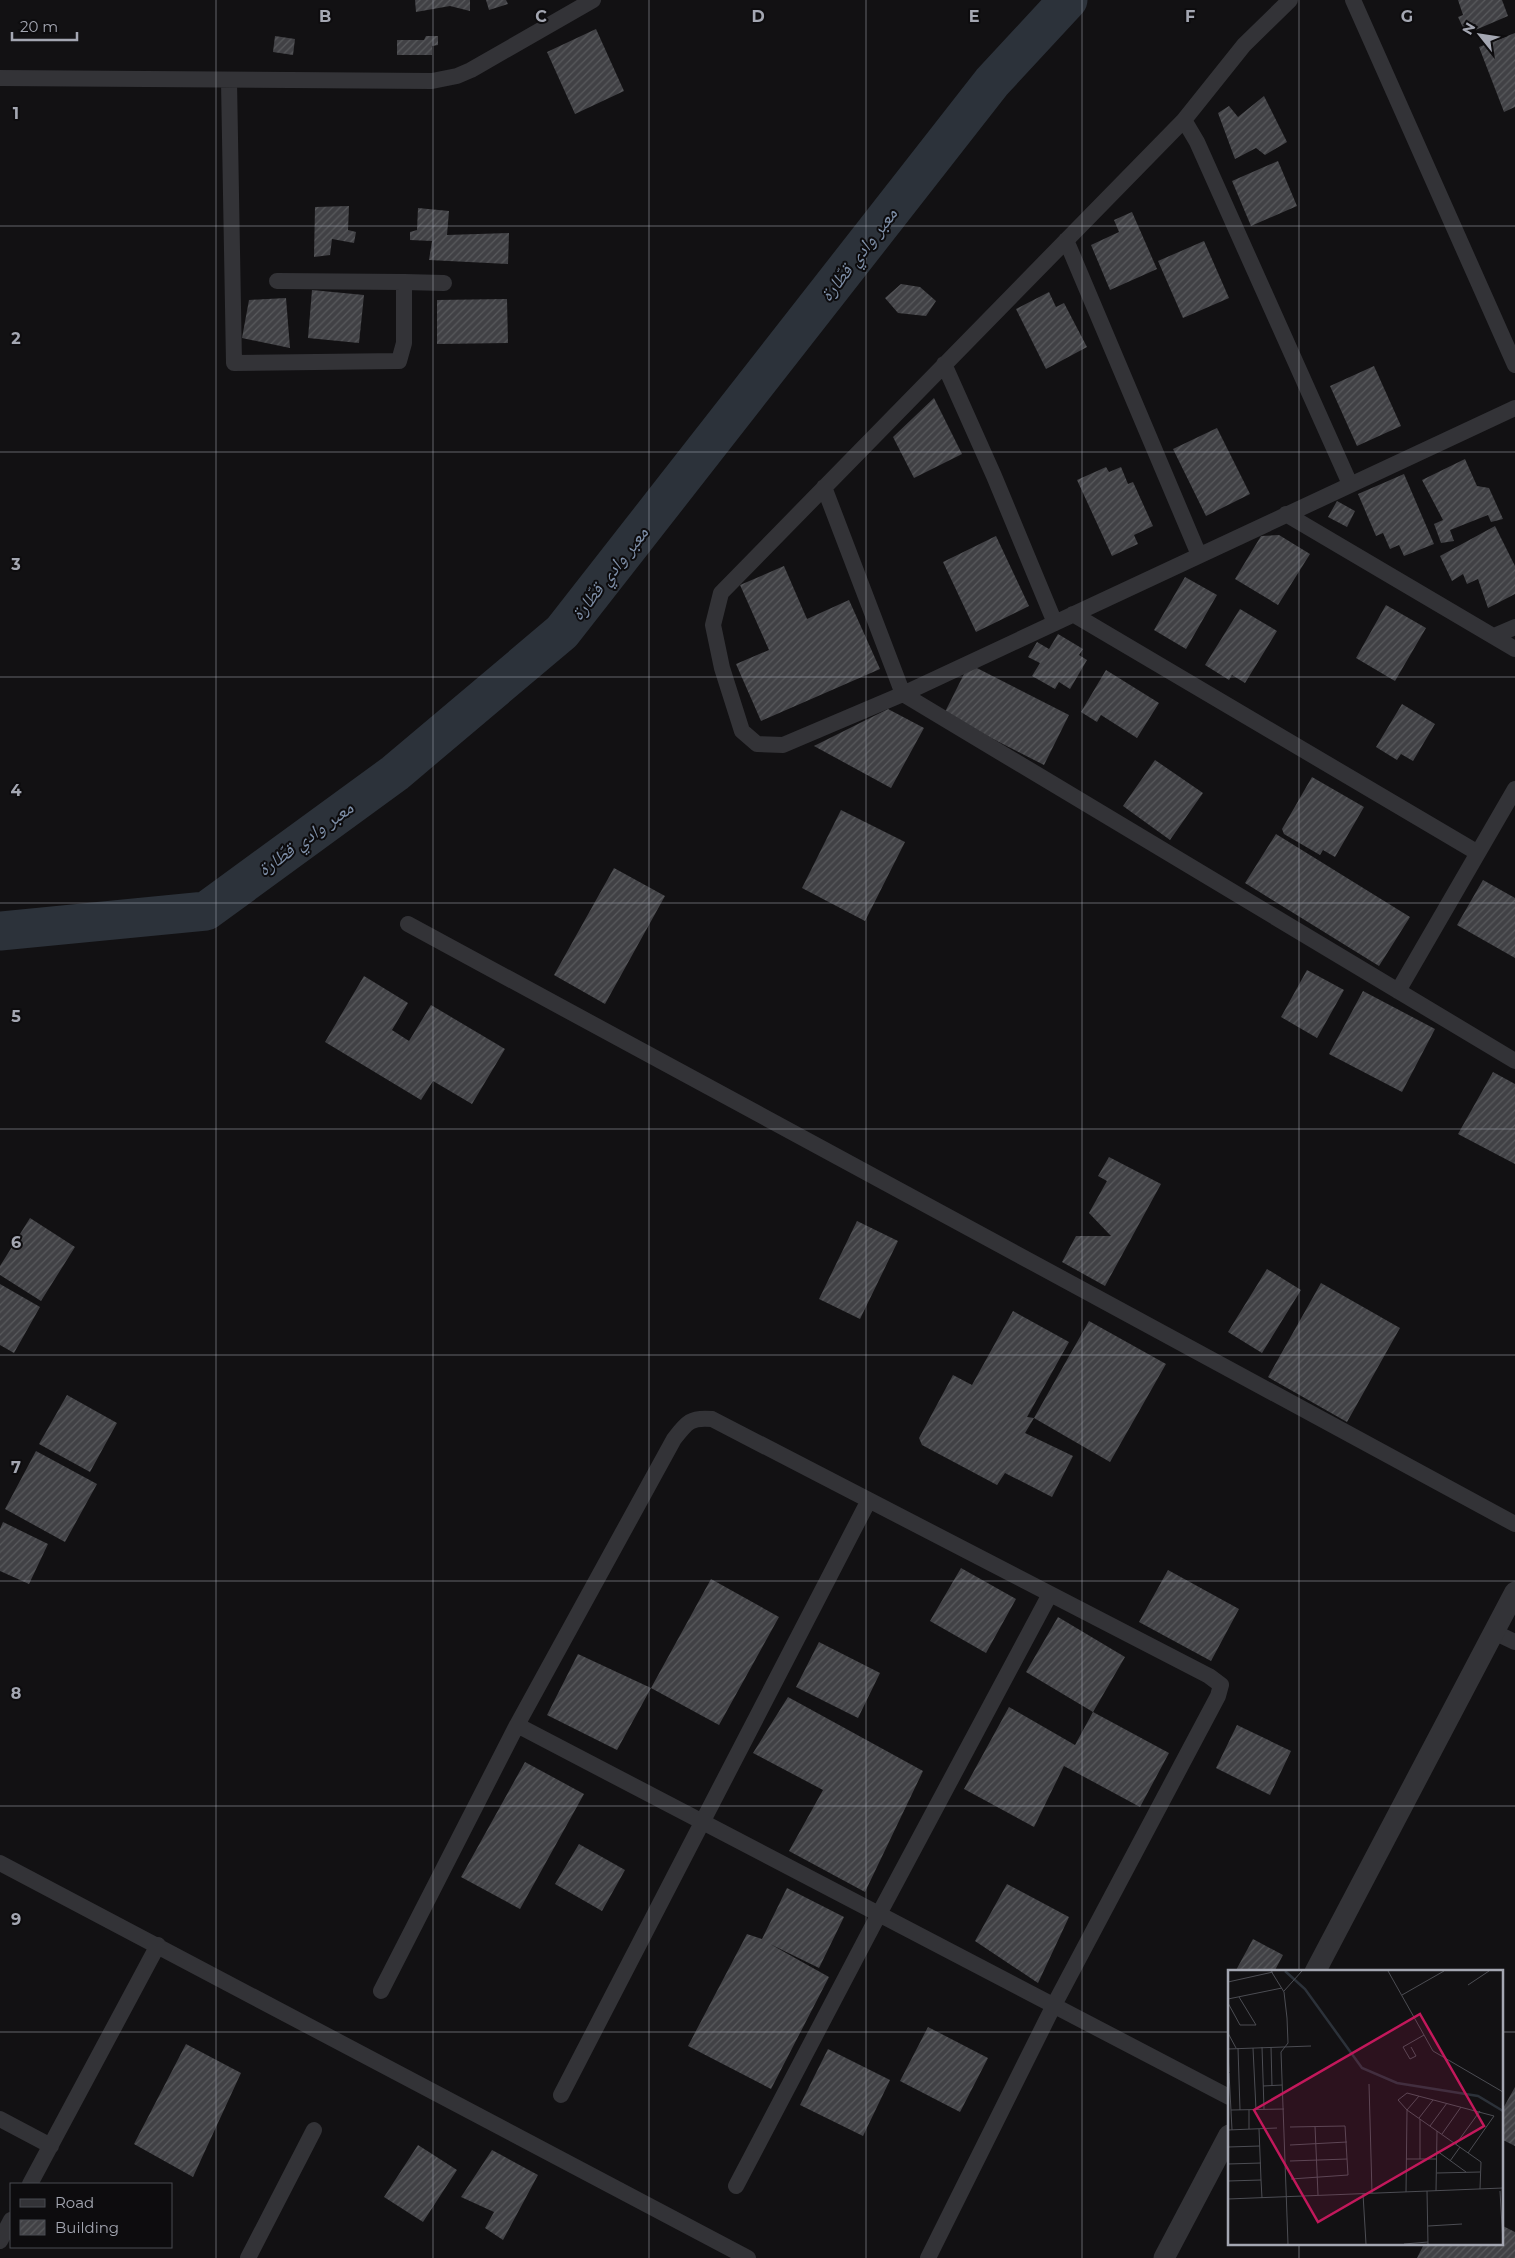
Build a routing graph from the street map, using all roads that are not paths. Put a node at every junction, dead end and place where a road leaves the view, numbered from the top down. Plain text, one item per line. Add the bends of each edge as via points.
1 (594, 0) edge
2 (1290, 0) edge
3 (1353, 0) edge
4 (0, 78) edge
5 (229, 81) junction
6 (1184, 120) junction
7 (1066, 240) junction
8 (277, 280) dead end
9 (404, 282) junction
10 (444, 283) dead end
11 (944, 364) junction
12 (1515, 366) edge
13 (1515, 408) edge
14 (1350, 484) junction
15 (824, 487) junction
16 (1286, 514) junction
17 (1199, 555) junction
18 (1073, 614) junction
19 (1056, 623) junction
20 (1515, 627) edge
21 (1494, 636) junction
22 (1515, 648) edge
23 (903, 694) junction
24 (1515, 789) edge
25 (1478, 853) junction
26 (408, 924) dead end
27 (1398, 991) junction
28 (1515, 1060) edge
29 (869, 1500) junction
30 (1515, 1524) edge
31 (1515, 1592) edge
32 (1050, 1594) junction
33 (1494, 1632) junction
34 (1515, 1642) edge
35 (518, 1725) junction
36 (703, 1822) junction
37 (0, 1863) edge
38 (879, 1914) junction
39 (158, 1945) junction
40 (1316, 1970) edge
41 (380, 1991) dead end
42 (1054, 2005) junction
43 (561, 2096) dead end
44 (1228, 2096) edge
45 (0, 2119) edge
46 (314, 2130) dead end
47 (1228, 2137) edge
48 (51, 2146) junction
49 (31, 2183) edge
50 (736, 2186) dead end
51 (10, 2222) edge
52 (1, 2237) edge
53 (248, 2258) edge
54 (748, 2258) edge
55 (928, 2258) edge
56 (1164, 2258) edge

1 - 5 street via 471,70 446,79
2 - 6 street via 1244,45
3 - 12 street
4 - 5 street
5 - 9 street via 234,363 399,361 404,343
6 - 7 street
6 - 14 street via 1197,142
7 - 11 street
7 - 17 street
8 - 9 street
9 - 10 street
11 - 15 street
11 - 19 street
13 - 14 street
14 - 16 street
15 - 23 street
15 - 23 street via 721,593 713,625 722,668 742,731 757,744 783,745
16 - 17 street
16 - 21 street
17 - 18 street
18 - 19 street
18 - 25 street
19 - 23 street
20 - 21 street
21 - 22 street
23 - 27 street
24 - 25 street
25 - 27 street
26 - 30 street
27 - 28 street
29 - 32 street
29 - 35 street via 712,1419 698,1417 686,1424 674,1439
29 - 36 street
31 - 33 street
32 - 38 street
32 - 42 street via 1221,1685
33 - 34 street
33 - 40 street
35 - 36 street
35 - 41 street
36 - 38 street
36 - 43 street
37 - 39 street
38 - 42 street
38 - 50 street
39 - 48 street
39 - 54 street
42 - 44 street
42 - 55 street
45 - 48 street
46 - 53 street
47 - 56 street
48 - 49 street
51 - 52 street

